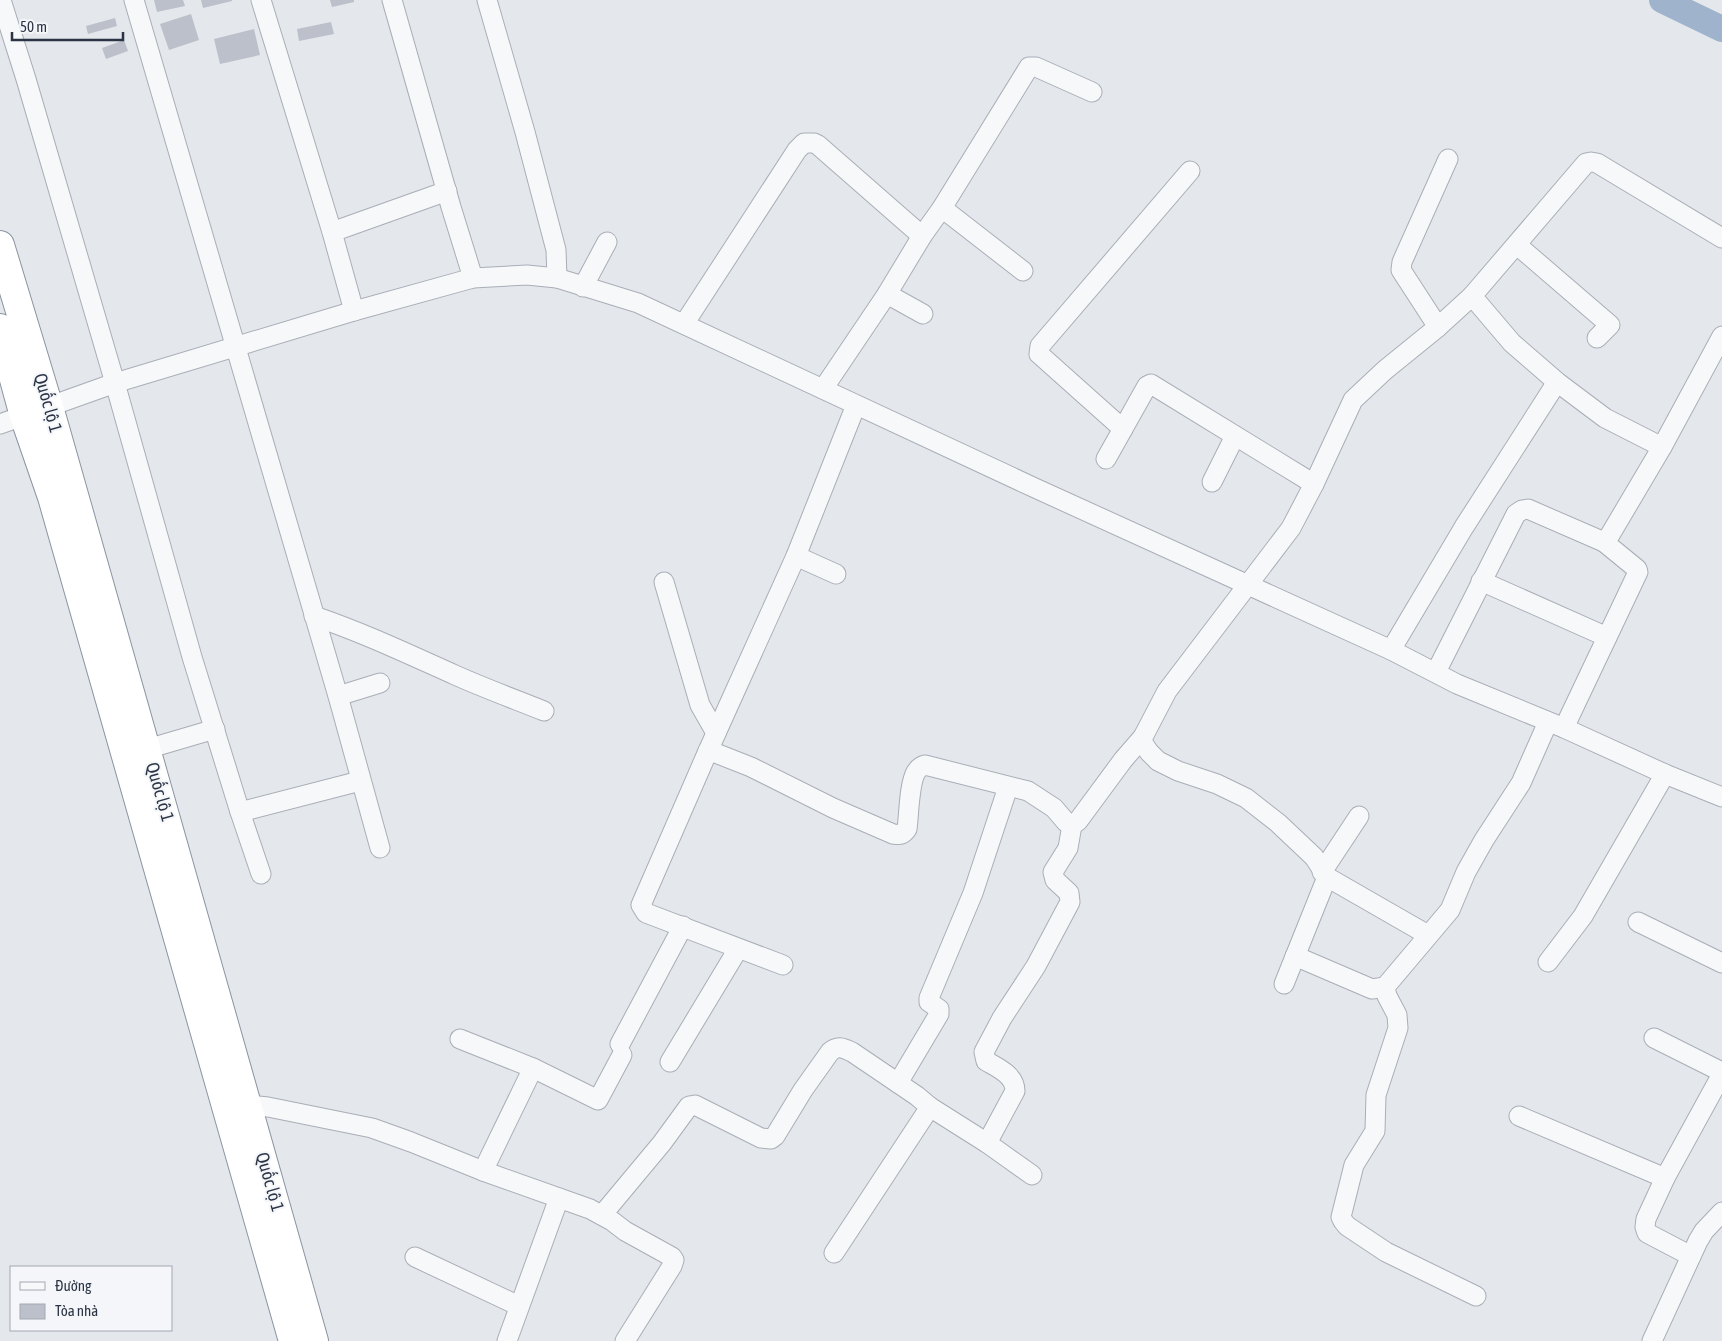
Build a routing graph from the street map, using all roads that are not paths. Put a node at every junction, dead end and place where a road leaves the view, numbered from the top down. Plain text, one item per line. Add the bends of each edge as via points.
1 (1, 0) edge
2 (134, 0) edge
3 (261, 0) edge
4 (392, 0) edge
5 (487, 0) edge
6 (1092, 92) dead end
7 (1448, 159) dead end
8 (1190, 171) dead end
9 (447, 191) junction
10 (942, 208) junction
11 (332, 232) junction
12 (922, 236) junction
13 (1722, 238) edge
14 (607, 242) dead end
15 (0, 245) edge
16 (1517, 245) junction
17 (1023, 271) dead end
18 (473, 278) junction
19 (557, 278) junction
20 (584, 287) junction
21 (887, 294) junction
22 (1472, 296) junction
23 (354, 311) junction
24 (923, 314) dead end
25 (684, 324) junction
26 (1438, 327) junction
27 (0, 328) edge
28 (1722, 336) edge
29 (1597, 338) dead end
30 (236, 347) junction
31 (1557, 382) junction
32 (115, 383) junction
33 (823, 389) junction
34 (856, 405) junction
35 (49, 406) junction
36 (12, 420) edge
37 (1123, 429) junction
38 (1235, 436) junction
39 (1662, 447) junction
40 (1106, 459) dead end
41 (1212, 482) dead end
42 (1314, 484) junction
43 (1604, 542) junction
44 (796, 556) junction
45 (836, 574) dead end
46 (1481, 581) junction
47 (664, 582) dead end
48 (1248, 584) junction
49 (314, 616) junction
50 (1607, 636) junction
51 (1391, 650) junction
52 (1436, 672) junction
53 (380, 683) dead end
54 (338, 696) junction
55 (544, 711) dead end
56 (1556, 725) junction
57 (215, 729) junction
58 (716, 733) junction
59 (1143, 737) junction
60 (147, 748) junction
61 (708, 751) junction
62 (1665, 774) junction
63 (360, 780) junction
64 (1008, 787) junction
65 (1722, 797) edge
66 (240, 812) junction
67 (1359, 816) dead end
68 (1072, 825) junction
69 (380, 848) dead end
70 (261, 874) dead end
71 (1324, 874) junction
72 (1638, 922) dead end
73 (683, 926) junction
74 (1428, 936) junction
75 (738, 948) junction
76 (1295, 956) junction
77 (1548, 962) dead end
78 (1722, 963) edge
79 (783, 965) dead end
80 (1284, 984) dead end
81 (1385, 987) junction
82 (1654, 1038) dead end
83 (460, 1039) dead end
84 (670, 1062) dead end
85 (533, 1068) junction
86 (1722, 1073) edge
87 (898, 1083) junction
88 (248, 1105) junction
89 (930, 1107) junction
90 (1519, 1116) dead end
91 (987, 1143) junction
92 (483, 1171) junction
93 (1032, 1175) dead end
94 (1665, 1178) junction
95 (559, 1198) junction
96 (1722, 1212) edge
97 (602, 1215) junction
98 (834, 1253) dead end
99 (1691, 1256) junction
100 (415, 1257) dead end
101 (1476, 1296) dead end
102 (519, 1306) junction
103 (293, 1341) edge
104 (314, 1341) edge
105 (507, 1341) edge
106 (625, 1341) edge
107 (1652, 1341) edge

1 - 32 street
2 - 30 street
3 - 11 street
4 - 9 street
5 - 19 street via 556,250
6 - 10 street via 1036,67 1029,67
7 - 26 street via 1401,270
8 - 37 street via 1038,351
9 - 11 street
9 - 18 street
10 - 12 street
10 - 17 street
11 - 23 street
12 - 21 street
12 - 25 street via 818,145 804,143
13 - 16 street via 1591,162 1586,163
14 - 20 street
15 - 35 highway, Quốc lộ 1
16 - 22 street
16 - 29 street via 1610,325
18 - 19 street via 527,275
18 - 23 street
19 - 20 street
20 - 25 street via 638,303
21 - 24 street
21 - 33 street
22 - 26 street
22 - 31 street via 1512,343
23 - 30 street
25 - 33 street
26 - 42 street via 1353,400
27 - 36 highway, Quốc lộ 1
28 - 39 street
30 - 32 street
30 - 49 street
31 - 39 street via 1605,418
31 - 51 street via 1464,526
32 - 35 street
32 - 57 street
33 - 34 street
34 - 44 street
34 - 48 street
35 - 36 street
35 - 60 highway, Quốc lộ 1
36 - 103 highway, Quốc lộ 1 via 55,506
37 - 38 street via 1150,384
37 - 40 street
38 - 41 street
38 - 42 street
39 - 43 street
42 - 48 street via 1291,528
43 - 46 street via 1536,511 1522,510 1510,522
43 - 50 street via 1638,572
44 - 45 street
44 - 58 street
46 - 50 street
46 - 52 street
47 - 58 street via 700,705
48 - 51 street
48 - 59 street via 1167,691
49 - 54 street
49 - 55 street
50 - 56 street
51 - 52 street
52 - 56 street
53 - 54 street
54 - 63 street
56 - 62 street
56 - 74 street via 1484,840 1450,910
57 - 60 street
57 - 66 street
58 - 61 street
59 - 68 street
59 - 71 street via 1149,752 1164,765 1246,798 1314,857
60 - 88 highway, Quốc lộ 1
61 - 64 street via 751,767 833,808 900,835 907,829 913,780 920,767 925,765
61 - 73 street via 641,905 646,913
62 - 65 street
62 - 77 street via 1583,916
63 - 66 street
63 - 69 street
64 - 68 street via 1034,794
64 - 87 street via 973,893 929,998 929,1002 939,1009 937,1018
66 - 70 street
67 - 71 street
68 - 91 street via 1068,848 1053,872 1055,880 1069,893 1070,902 1036,966 986,1047 986,1061 1006,1073 1015,1085 1015,1091
71 - 74 street
71 - 76 street
72 - 78 street
73 - 75 street
73 - 85 street via 598,1100
74 - 81 street
75 - 79 street
75 - 84 street
76 - 80 street
76 - 81 street via 1372,989
81 - 101 street via 1397,1015 1398,1028 1376,1095 1375,1131 1354,1165 1341,1217 1347,1226 1386,1252
82 - 86 street
83 - 85 street
85 - 92 street
86 - 94 street
87 - 89 street
87 - 97 street via 852,1052 835,1047 771,1139 761,1138 695,1105 689,1106
88 - 92 street via 372,1128
88 - 104 highway, Quốc lộ 1
89 - 91 street
89 - 98 street
90 - 94 street
91 - 93 street
92 - 95 street
94 - 99 street via 1644,1227 1647,1233
95 - 97 street
95 - 102 street
96 - 99 street via 1704,1231
97 - 106 street via 674,1260
99 - 107 street
100 - 102 street
102 - 105 street

